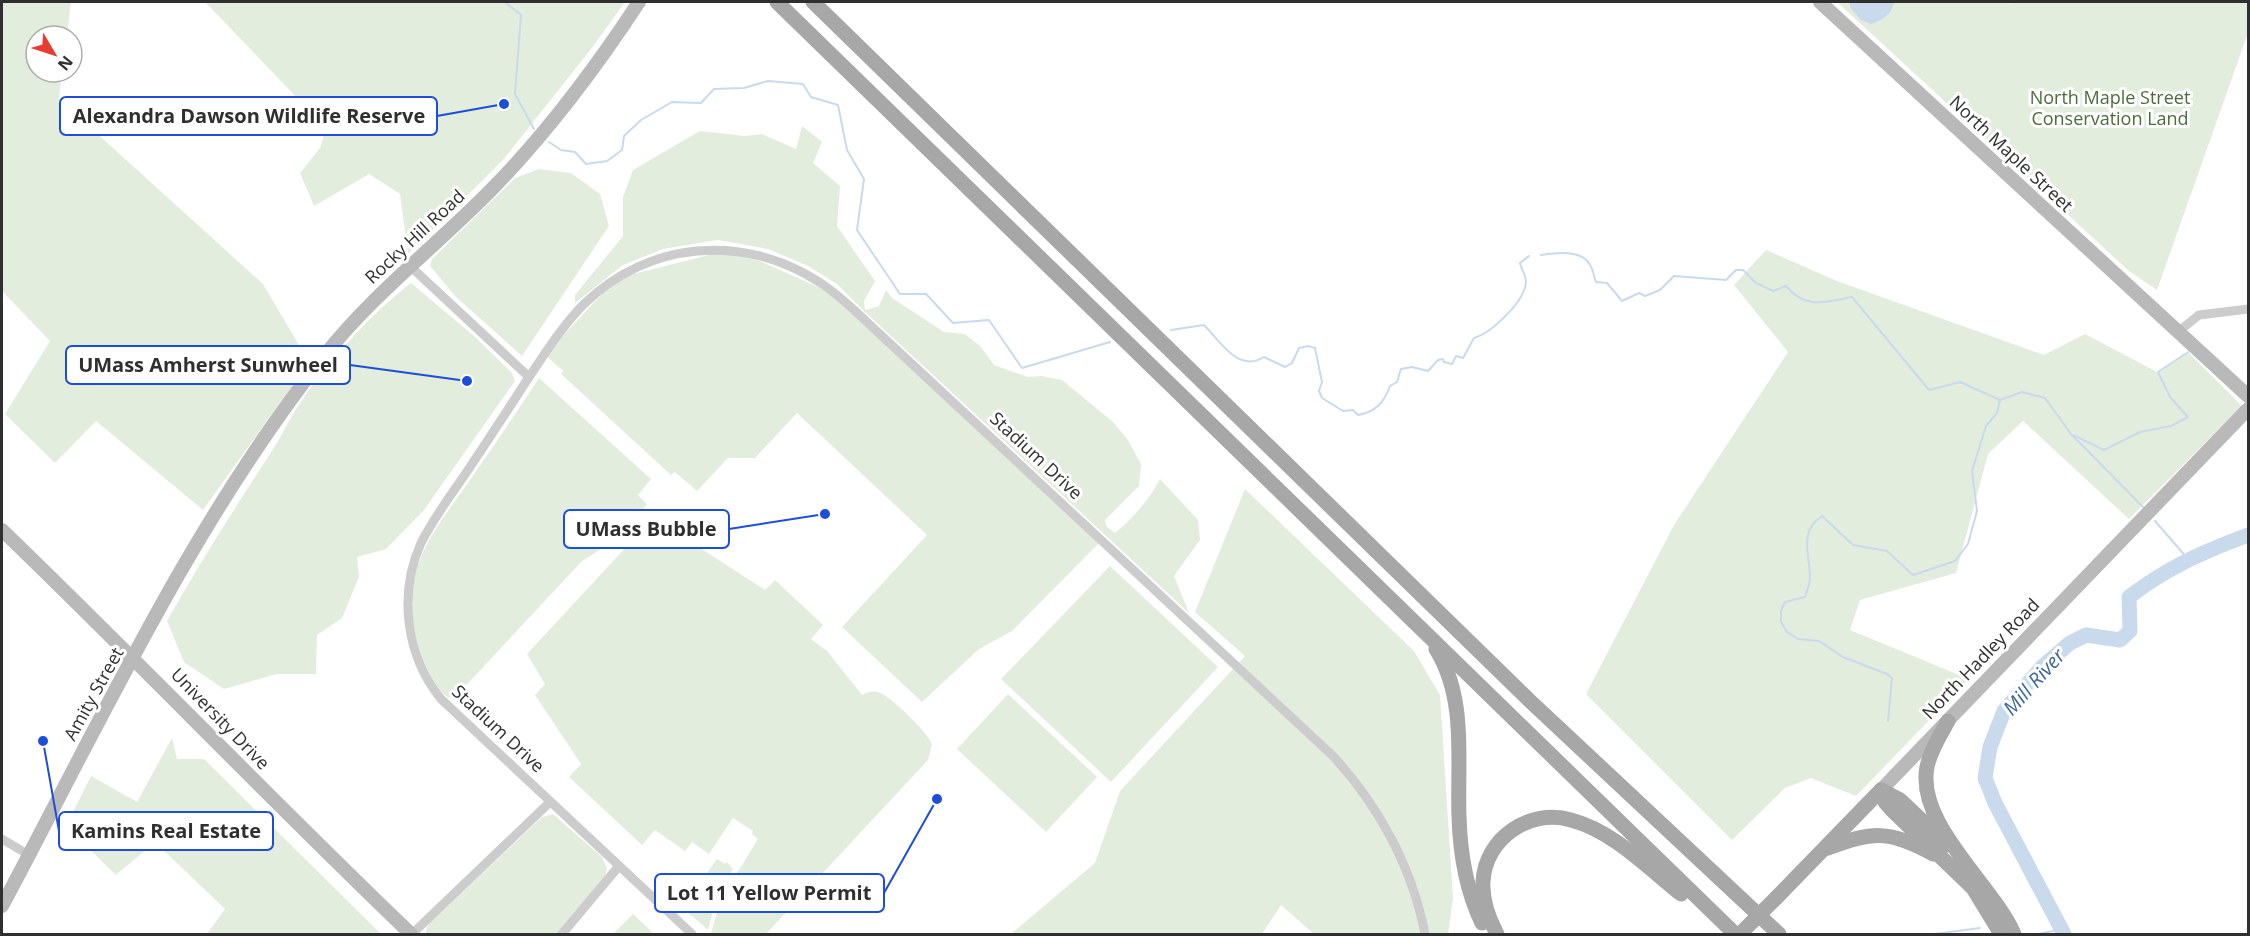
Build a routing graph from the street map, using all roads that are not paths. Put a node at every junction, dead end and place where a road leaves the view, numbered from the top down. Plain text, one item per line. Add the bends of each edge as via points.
1 (639, 2) edge
2 (777, 2) edge
3 (813, 2) edge
4 (1820, 2) edge
5 (410, 266) junction
6 (2248, 309) edge
7 (2179, 331) junction
8 (530, 377) junction
9 (2248, 396) edge
10 (2248, 409) edge
11 (220, 502) joint
12 (2, 530) edge
13 (1423, 629) junction
14 (134, 658) junction
15 (1948, 721) junction
16 (1621, 788) junction
17 (1881, 790) junction
18 (550, 802) junction
19 (2, 839) edge
20 (1822, 851) junction
21 (29, 855) junction
22 (1959, 863) junction
23 (619, 866) junction
24 (2, 906) edge
25 (1734, 932) edge
26 (412, 934) edge
27 (562, 934) edge
28 (692, 934) edge
29 (1425, 934) edge
30 (1488, 934) edge
31 (1497, 934) edge
32 (1770, 934) edge
33 (1779, 934) edge
34 (2001, 934) edge
35 (2014, 934) edge

1 - 5 main road, Rocky Hill Road via 582,86 543,134 483,198
2 - 13 main road
3 - 16 main road
4 - 7 main road, North Maple Street
5 - 8 street
5 - 11 main road, Rocky Hill Road via 328,351
6 - 7 street via 2199,315
7 - 9 main road, North Maple Street
8 - 18 street, Stadium Drive via 422,542 411,573 407,608 415,650 436,693
8 - 29 street, Stadium Drive via 591,298 617,278 660,258 704,249 740,250 783,263 821,283 1339,763 1371,804 1395,846
10 - 15 main road, North Hadley Road
11 - 14 main road, Amity Street
12 - 14 main road, University Drive
13 - 25 main road
13 - 30 main road via 1445,666 1456,697 1461,846 1468,885
14 - 21 main road, Amity Street
14 - 26 main road, University Drive
15 - 17 main road, North Hadley Road
15 - 22 main road via 1929,760 1926,790
16 - 32 main road
16 - 33 main road
17 - 20 main road, North Hadley Road
17 - 22 main road via 1892,810
18 - 23 street, Stadium Drive
18 - 26 street
19 - 21 street
20 - 22 main road via 1860,836 1882,836
20 - 25 main road, North Hadley Road, bridge via 1776,898
21 - 24 main road, Amity Street
22 - 34 main road
22 - 35 main road via 1995,901
23 - 27 street
23 - 28 street, Stadium Drive
25 - 31 main road via 1601,833 1573,820 1544,816 1512,830 1488,859 1484,897

